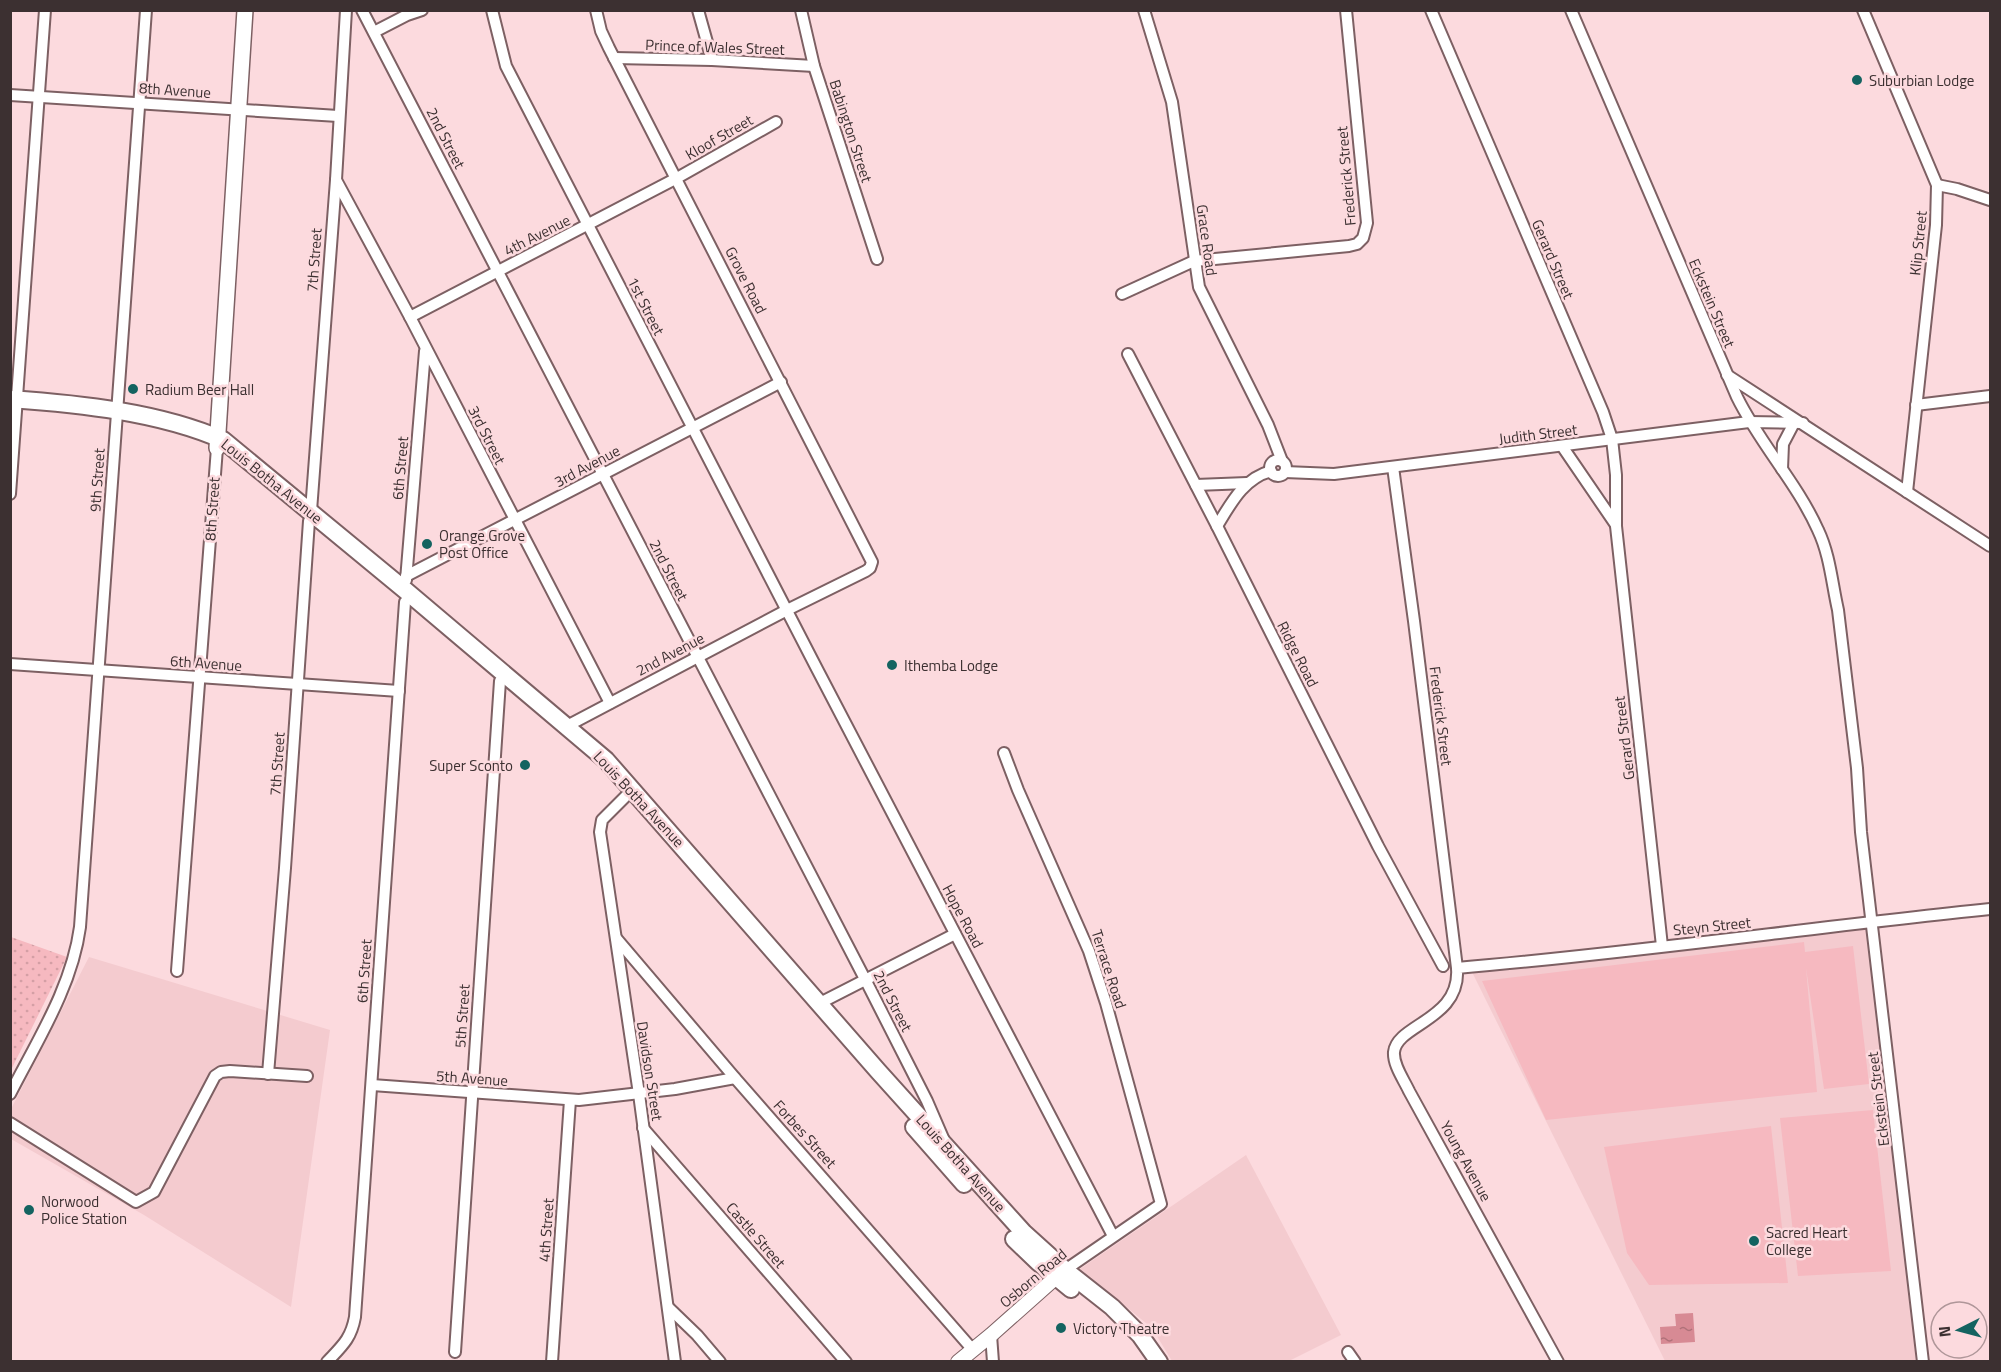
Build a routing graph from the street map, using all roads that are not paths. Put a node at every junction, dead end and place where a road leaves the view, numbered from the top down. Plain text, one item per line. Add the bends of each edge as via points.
1 (45, 10) edge
2 (146, 10) edge
3 (245, 10) edge
4 (346, 10) edge
5 (362, 10) edge
6 (422, 10) edge
7 (492, 10) edge
8 (596, 10) edge
9 (699, 10) edge
10 (801, 10) edge
11 (1144, 10) edge
12 (1346, 10) edge
13 (1431, 10) edge
14 (1571, 10) edge
15 (1863, 10) edge
16 (374, 32) junction
17 (614, 58) junction
18 (712, 60) junction
19 (814, 66) junction
20 (10, 95) edge
21 (39, 97) junction
22 (140, 102) junction
23 (238, 109) junction
24 (338, 116) junction
25 (776, 122) dead end
26 (677, 178) junction
27 (336, 180) junction
28 (1937, 184) junction
29 (1990, 200) edge
30 (588, 225) junction
31 (877, 259) dead end
32 (1194, 261) junction
33 (498, 271) junction
34 (1122, 294) dead end
35 (410, 317) junction
36 (425, 349) junction
37 (1128, 354) dead end
38 (1727, 375) junction
39 (781, 382) junction
40 (1990, 396) edge
41 (14, 405) edge
42 (1916, 405) junction
43 (117, 416) junction
44 (1749, 422) junction
45 (1799, 423) junction
46 (693, 427) junction
47 (1612, 439) junction
48 (217, 442) junction
49 (1562, 446) junction
50 (1284, 466) junction
51 (1393, 467) junction
52 (1782, 469) junction
53 (603, 474) junction
54 (1247, 483) junction
55 (1196, 485) junction
56 (1907, 492) junction
57 (10, 494) edge
58 (310, 516) junction
59 (514, 520) junction
60 (1217, 526) junction
61 (1616, 526) junction
62 (1990, 546) edge
63 (872, 562) joint
64 (405, 589) junction
65 (787, 610) junction
66 (698, 656) junction
67 (10, 664) edge
68 (98, 670) junction
69 (199, 677) junction
70 (500, 681) junction
71 (298, 684) junction
72 (399, 691) junction
73 (610, 703) junction
74 (567, 726) junction
75 (1004, 753) dead end
76 (627, 795) junction
77 (1990, 909) edge
78 (1872, 921) junction
79 (956, 934) junction
80 (616, 938) junction
81 (1662, 946) junction
82 (1443, 966) dead end
83 (1457, 968) junction
84 (177, 971) dead end
85 (866, 981) junction
86 (820, 1003) junction
87 (268, 1074) junction
88 (307, 1076) dead end
89 (735, 1078) junction
90 (372, 1085) junction
91 (472, 1093) junction
92 (10, 1094) edge
93 (639, 1094) junction
94 (570, 1100) junction
95 (10, 1123) edge
96 (643, 1128) junction
97 (946, 1144) junction
98 (1161, 1204) joint
99 (1113, 1236) junction
100 (1060, 1274) junction
101 (669, 1308) junction
102 (991, 1335) junction
103 (973, 1350) junction
104 (455, 1352) dead end
105 (1348, 1352) dead end
106 (327, 1362) edge
107 (552, 1362) edge
108 (675, 1362) edge
109 (720, 1362) edge
110 (846, 1362) edge
111 (958, 1362) edge
112 (993, 1362) edge
113 (1148, 1362) edge
114 (1159, 1362) edge
115 (1355, 1362) edge
116 (1558, 1362) edge
117 (1923, 1362) edge

1 - 21 street
2 - 22 street, 9th Street
3 - 23 main road, 8th Street
4 - 24 street, 7th Street
5 - 16 street, 2nd Street
6 - 16 street
7 - 30 street, 1st Street via 506,66
8 - 17 street, Grove Road
9 - 18 street
10 - 19 street, Babington Street
11 - 32 street, Grace Road via 1172,102
12 - 32 street, Frederick Street via 1367,223 1365,235 1349,246
13 - 47 street, Gerard Street via 1604,412
14 - 38 street, Eckstein Street
15 - 28 street, Klip Street
16 - 33 street, 2nd Street
17 - 18 street, Prince of Wales Street
17 - 26 street, Grove Road
18 - 19 street, Prince of Wales Street
19 - 31 street, Babington Street
20 - 21 street, 8th Avenue
21 - 22 street, 8th Avenue
21 - 41 street
22 - 23 street, 8th Avenue
22 - 43 street, 9th Street
23 - 24 street, 8th Avenue
23 - 48 main road, 8th Street
24 - 27 street, 7th Street
25 - 26 street, Kloof Street
26 - 30 street, 4th Avenue
26 - 39 street, Grove Road
27 - 35 street, 3rd Street
27 - 58 street, 7th Street
28 - 29 street
28 - 42 street, Klip Street
30 - 33 street, 4th Avenue
30 - 46 street, 1st Street
32 - 34 street
32 - 50 street, Grace Road via 1202,295 1268,425
33 - 35 street, 4th Avenue
33 - 53 street, 2nd Street
35 - 36 street, 3rd Street
36 - 59 street, 3rd Street
36 - 64 street, 6th Street
37 - 55 street, Ridge Road
38 - 44 street, Eckstein Street
38 - 45 street
39 - 46 street, 3rd Avenue
39 - 63 street, Grove Road
40 - 42 street
41 - 43 main road, Louis Botha Avenue
41 - 57 street
42 - 56 street, Klip Street
43 - 48 main road, Louis Botha Avenue
43 - 68 street, 9th Street
44 - 45 street, Judith Street
44 - 47 street, Judith Street
44 - 52 street, Eckstein Street
45 - 52 street via 1784,444
45 - 56 street
46 - 53 street, 3rd Avenue
46 - 65 street, 1st Street
47 - 49 street, Judith Street
47 - 61 street, Gerard Street
48 - 58 main road, Louis Botha Avenue
48 - 69 street, 8th Street
49 - 51 street, Judith Street
49 - 61 street, Gerard Street
50 - 51 street, Judith Street via 1329,475
50 - 54 street, Judith Street via 1283,475 1261,473
51 - 83 street, Frederick Street
52 - 78 street, Eckstein Street via 1818,530 1829,562 1839,675
53 - 59 street, 3rd Avenue
53 - 66 street, 2nd Street
54 - 55 street
54 - 60 street
55 - 60 street, Ridge Road
56 - 62 street
58 - 64 main road, Louis Botha Avenue
58 - 71 street, 7th Street
59 - 64 street, 3rd Avenue
59 - 73 street, 3rd Street
60 - 82 street, Ridge Road
61 - 81 street, Gerard Street
63 - 65 street, 2nd Avenue via 866,571
64 - 70 main road, Louis Botha Avenue
64 - 72 street, 6th Street
64 - 74 main road, Louis Botha Avenue
65 - 66 street, 2nd Avenue
65 - 79 street, Hope Road
66 - 73 street, 2nd Avenue
66 - 85 street, 2nd Street
67 - 68 street, 6th Avenue
68 - 69 street, 6th Avenue
68 - 92 street, 9th Street via 76,950 58,1000
69 - 71 street, 6th Avenue
69 - 84 street, 8th Street
70 - 76 main road, Louis Botha Avenue
70 - 91 street, 5th Street
71 - 72 street, 6th Avenue
71 - 87 street, 7th Street
72 - 90 street, 6th Street
73 - 74 street, 2nd Avenue
74 - 86 main road, Louis Botha Avenue via 616,770
75 - 98 street, Terrace Road via 1089,951
76 - 80 street, Davidson Street via 600,827
76 - 100 main road, Louis Botha Avenue via 966,1186 1019,1244
77 - 78 street, Steyn Street
78 - 81 street, Steyn Street
78 - 117 street, Eckstein Street
79 - 85 street
79 - 99 street, Hope Road
80 - 89 street, Forbes Street
80 - 93 street, Davidson Street
81 - 83 street, Steyn Street
83 - 116 street, Young Avenue via 1452,997 1401,1039 1394,1049 1395,1059
85 - 86 street
85 - 97 street, 2nd Street
86 - 97 main road, Louis Botha Avenue
87 - 88 street
87 - 95 street via 230,1071 214,1076 154,1192 136,1202
89 - 93 street, 5th Avenue
89 - 103 street, Forbes Street
90 - 91 street, 5th Avenue
90 - 106 street, 6th Street via 355,1317 347,1341
91 - 94 street, 5th Avenue
91 - 104 street, 5th Street
93 - 94 street, 5th Avenue
93 - 96 street, Davidson Street
94 - 107 street, 4th Street
96 - 101 street, Davidson Street
96 - 110 street, Castle Street
97 - 100 main road, Louis Botha Avenue
98 - 99 street, Osborn Road
99 - 100 street, Osborn Road
100 - 102 street, Osborn Road
100 - 113 main road, Louis Botha Avenue via 1127,1336
100 - 114 main road, Louis Botha Avenue via 1112,1307 1140,1335
101 - 108 street, Davidson Street
101 - 109 street
102 - 103 street, Osborn Road
102 - 112 street
103 - 111 street, Osborn Road
105 - 115 street

